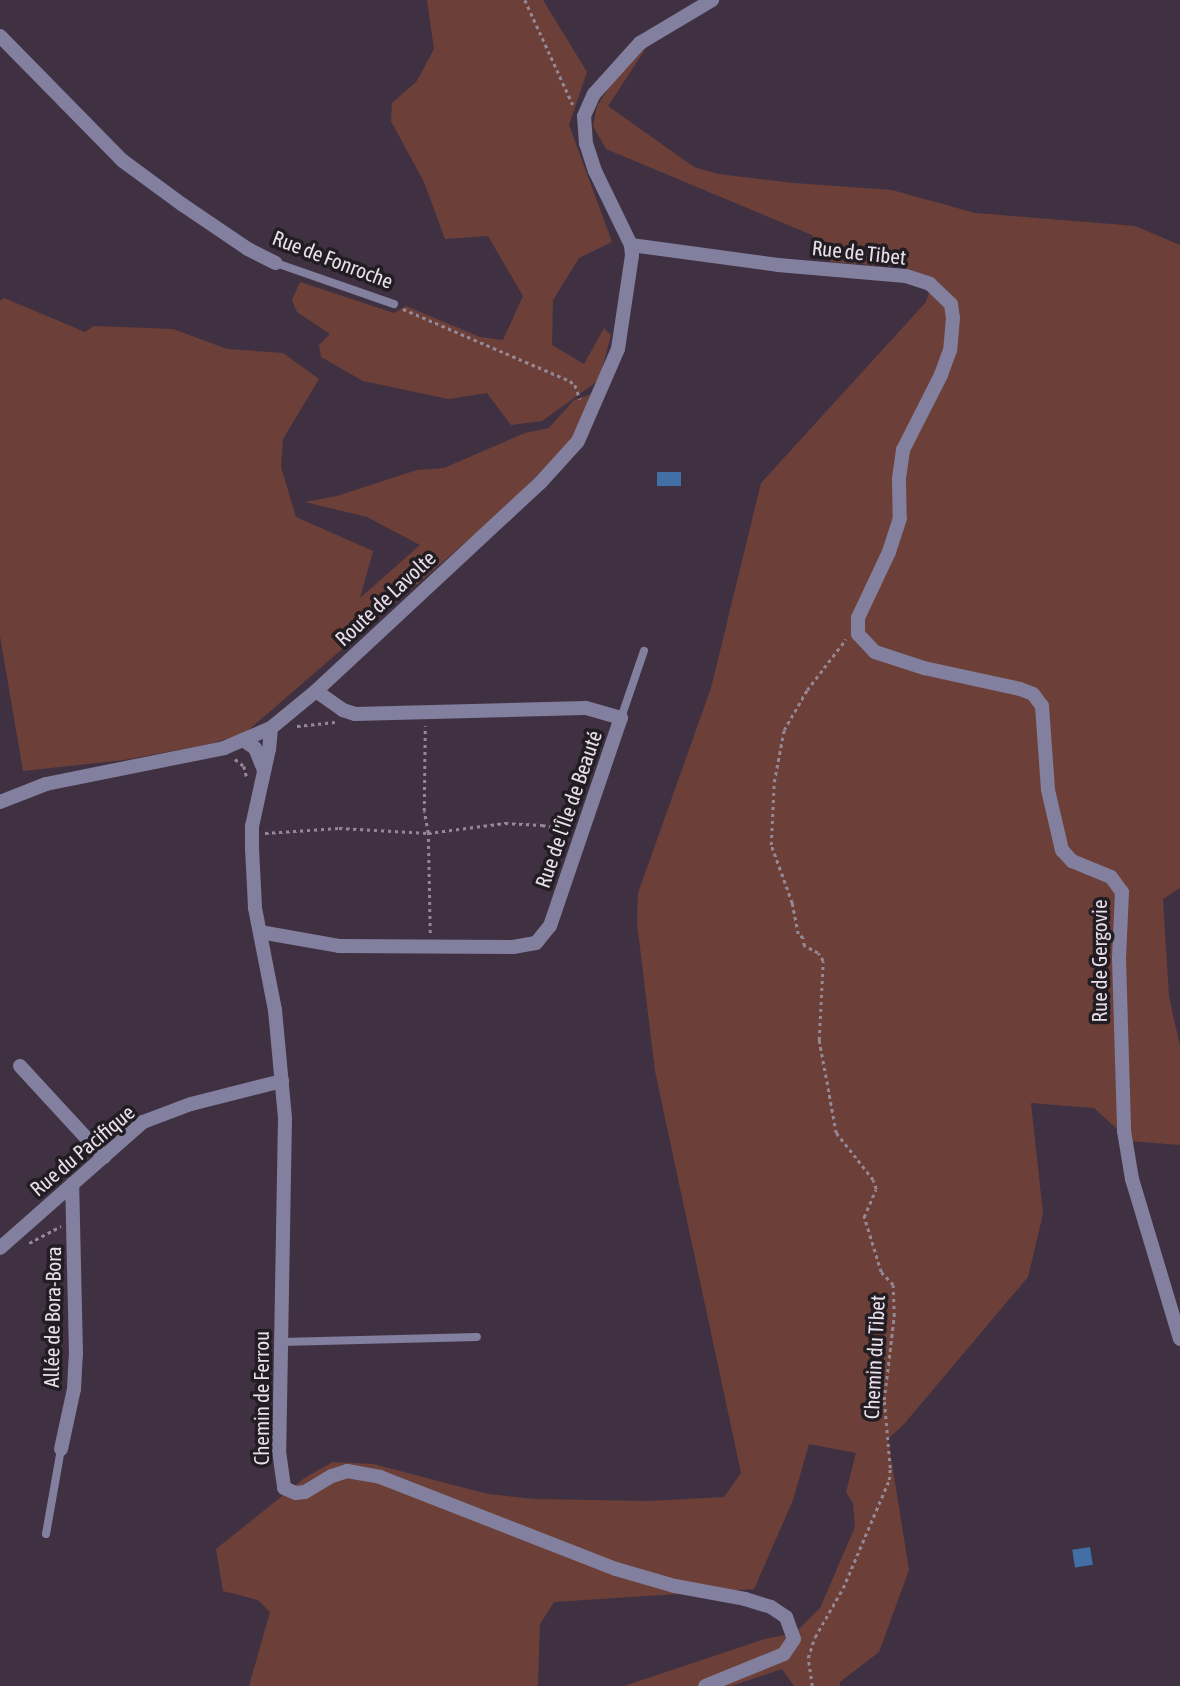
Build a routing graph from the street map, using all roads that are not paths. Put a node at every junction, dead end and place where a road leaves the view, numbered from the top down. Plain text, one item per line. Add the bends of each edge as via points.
1 (712, 0) edge
2 (0, 36) edge
3 (631, 245) junction
4 (276, 263) joint
5 (394, 304) road end
6 (858, 618) joint
7 (644, 651) dead end
8 (316, 691) junction
9 (621, 718) junction
10 (271, 728) junction
11 (243, 740) junction
12 (264, 770) junction
13 (0, 802) edge
14 (260, 932) junction
15 (20, 1066) dead end
16 (282, 1081) junction
17 (104, 1157) junction
18 (72, 1184) junction
19 (0, 1248) edge
20 (477, 1337) dead end
21 (1180, 1339) edge
22 (282, 1342) junction
23 (61, 1448) joint
24 (47, 1534) dead end
25 (705, 1686) edge

1 - 3 street via 640,43 594,94 584,116 586,144 595,171
2 - 4 street, Rue de Fonroche via 123,162 248,249
3 - 6 street, Rue de Tibet via 906,276 930,284 951,304 950,350 903,450 900,518
3 - 8 street, Route de Lavolte via 618,349 578,441 541,482
4 - 5 lane, Rue de Fonroche
6 - 21 street, Rue de Gergovie via 858,634 875,652 1027,691 1042,706 1048,790 1062,850 1072,861 1111,877 1122,892 1119,958 1124,1131 1132,1179
7 - 9 lane
8 - 9 street, Rue de l'Île de Beauté via 348,712 374,716 585,708
8 - 10 street, Route de Lavolte
9 - 14 street, Rue de l'Île de Beauté via 551,926 536,943 513,947 323,945
10 - 11 street, Route de Lavolte
10 - 12 street, Chemin de Ferrou
11 - 12 street via 255,748
11 - 13 street, Route de Lavolte via 224,748 46,784
12 - 14 street, Chemin de Ferrou via 255,908
14 - 16 street, Chemin de Ferrou
15 - 17 street
16 - 17 street, Rue du Pacifique via 191,1104 144,1122
16 - 22 street, Chemin de Ferrou
17 - 18 street, Rue du Pacifique
18 - 19 street, Rue du Pacifique
18 - 23 street, Allée de Bora-Bora via 75,1378
20 - 22 lane
22 - 25 street, Chemin de Ferrou via 279,1451 285,1490 305,1492 347,1471 380,1477 616,1569 771,1607 790,1623 794,1640 784,1654
23 - 24 lane

